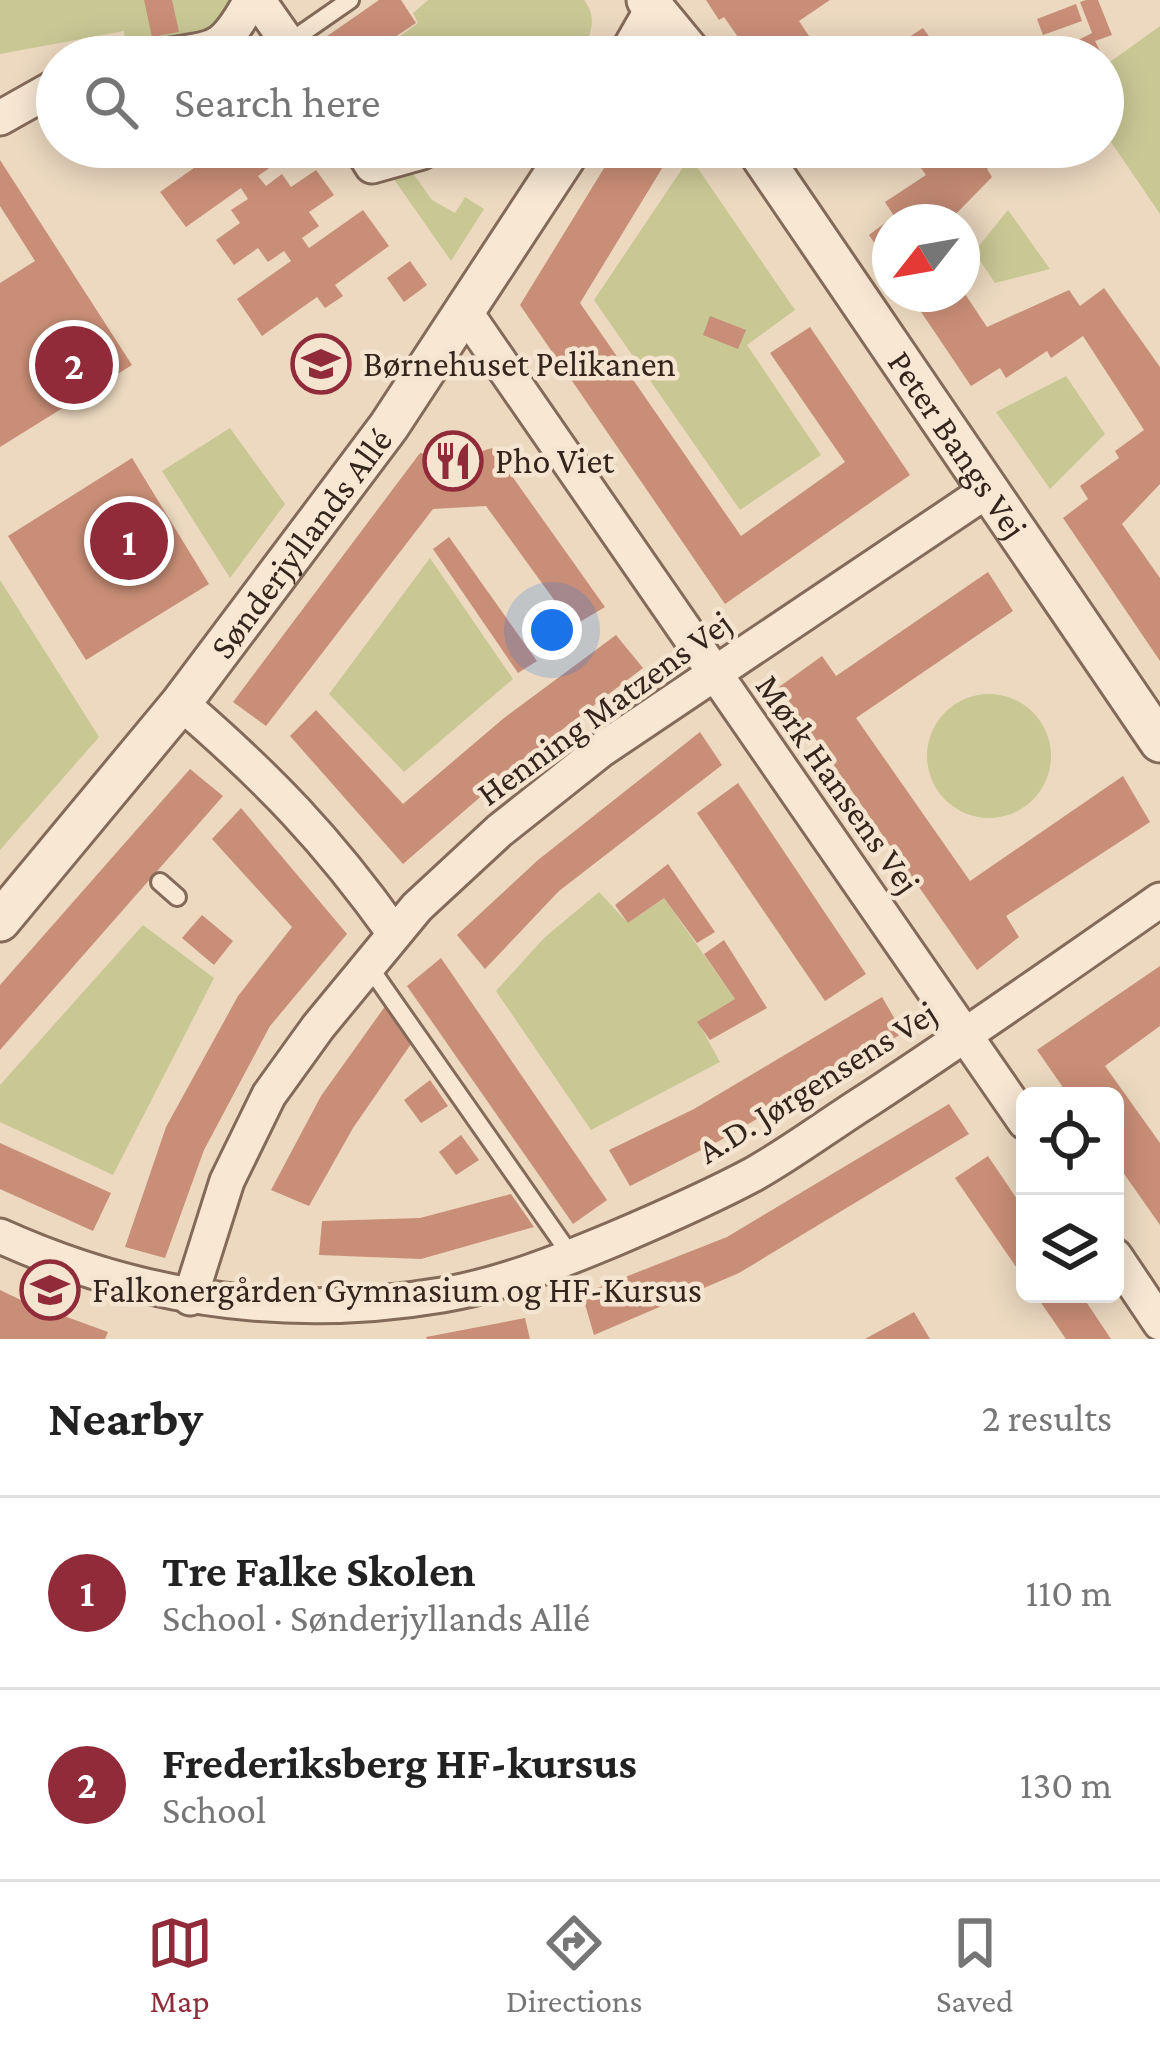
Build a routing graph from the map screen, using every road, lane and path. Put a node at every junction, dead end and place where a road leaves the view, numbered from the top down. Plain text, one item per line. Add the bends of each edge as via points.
1 (255, 0) edge
2 (350, 0) edge
3 (655, 3) edge
4 (232, 36) edge
5 (282, 36) edge
6 (309, 36) edge
7 (638, 36) edge
8 (679, 36) edge
9 (36, 98) edge
10 (0, 118) edge
11 (559, 168) edge
12 (769, 168) edge
13 (466, 313) junction
14 (988, 490) junction
15 (713, 674) junction
16 (181, 704) junction
17 (1160, 742) edge
18 (160, 882) dead end
19 (177, 897) dead end
20 (1160, 900) edge
21 (0, 921) edge
22 (394, 933) junction
23 (368, 965) junction
24 (967, 1035) junction
25 (1016, 1108) edge
26 (0, 1236) edge
27 (572, 1257) junction
28 (1124, 1269) edge
29 (190, 1298) junction
30 (1160, 1323) edge

1 - 4 street
1 - 5 street
2 - 6 lane
3 - 7 street
3 - 8 street
9 - 10 street
11 - 13 street, Sønderjyllands Allé
12 - 14 street, Peter Bangs Vej
13 - 15 street, Mørk Hansens Vej
13 - 16 street, Sønderjyllands Allé
14 - 15 street, Henning Matzens Vej
14 - 17 street, Peter Bangs Vej
15 - 22 street, Henning Matzens Vej via 499,831
15 - 24 street, Mørk Hansens Vej
16 - 21 street, Sønderjyllands Allé
16 - 22 street via 306,818
18 - 19 lane
20 - 24 street, A.D. Jørgensens Vej
22 - 23 street, Henning Matzens Vej
23 - 27 lane
23 - 29 street, Henning Matzens Vej via 269,1095 227,1180
24 - 25 street, Mørk Hansens Vej
24 - 27 street, A.D. Jørgensens Vej via 756,1173
26 - 29 street, A.D. Jørgensens Vej via 98,1276
27 - 29 street, A.D. Jørgensens Vej via 446,1295 372,1303
28 - 30 street

